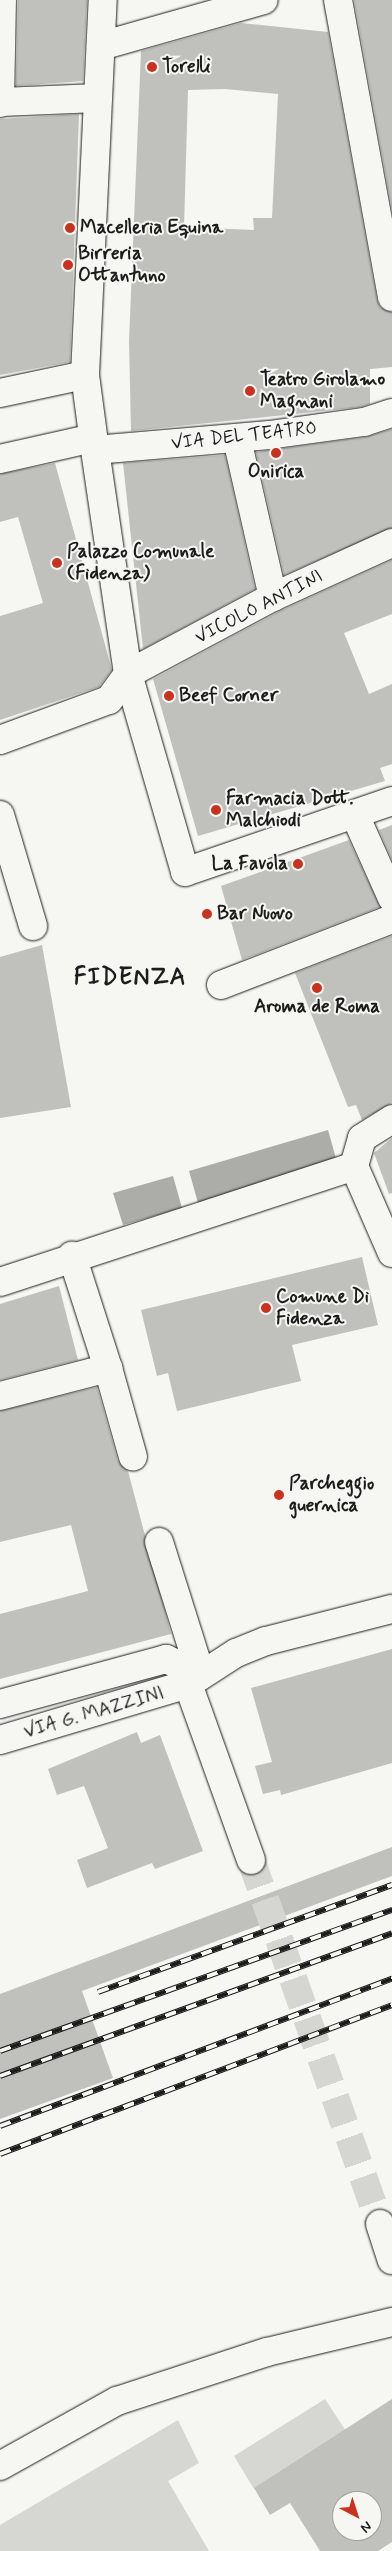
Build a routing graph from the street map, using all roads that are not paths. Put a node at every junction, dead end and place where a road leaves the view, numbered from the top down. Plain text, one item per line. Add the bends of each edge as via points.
1 (2, 0) edge
2 (103, 0) edge
3 (264, 0) edge
4 (338, 0) edge
5 (101, 46) junction
6 (98, 98) junction
7 (1, 102) edge
8 (389, 269) edge
9 (392, 297) edge
10 (85, 375) junction
11 (0, 394) edge
12 (392, 413) edge
13 (237, 439) junction
14 (94, 444) junction
15 (0, 459) edge
16 (392, 543) edge
17 (273, 597) junction
18 (128, 674) junction
19 (0, 740) edge
20 (392, 801) edge
21 (0, 815) edge
22 (354, 815) junction
23 (392, 898) edge
24 (392, 919) edge
25 (33, 926) dead end
26 (221, 985) dead end
27 (392, 1120) edge
28 (354, 1166) junction
29 (392, 1253) edge
30 (72, 1256) junction
31 (0, 1282) edge
32 (108, 1368) junction
33 (0, 1396) edge
34 (134, 1457) dead end
35 (159, 1542) dead end
36 (392, 1609) edge
37 (194, 1680) junction
38 (0, 1704) edge
39 (0, 1740) edge
40 (251, 1860) tunnel mouth
41 (380, 2224) tunnel mouth
42 (392, 2260) edge
43 (392, 2322) edge
44 (0, 2466) edge

1 - 7 street
2 - 5 street
3 - 5 street
4 - 8 street
5 - 6 street
6 - 7 street
6 - 10 street
8 - 9 street
10 - 11 street
10 - 14 street
12 - 13 street, VIA DEL TEATRO via 364,422
13 - 14 street, VIA DEL TEATRO
13 - 17 street
14 - 15 street, VIA DEL TEATRO
14 - 18 street
16 - 17 street, VICOLO ANTINI
17 - 18 street, VICOLO ANTINI
18 - 19 street via 109,700
18 - 22 street via 185,872
20 - 22 street
21 - 25 street
22 - 23 street
24 - 26 street
27 - 28 street via 362,1138
28 - 29 street
28 - 30 street via 110,1249
30 - 31 street
30 - 32 street
32 - 33 street
32 - 34 street
35 - 37 street
36 - 37 street via 266,1641
37 - 38 street via 166,1658
37 - 39 street, VIA G. MAZZINI
37 - 40 street, VIA G. MAZZINI
41 - 42 street
43 - 44 street via 267,2352 117,2401

